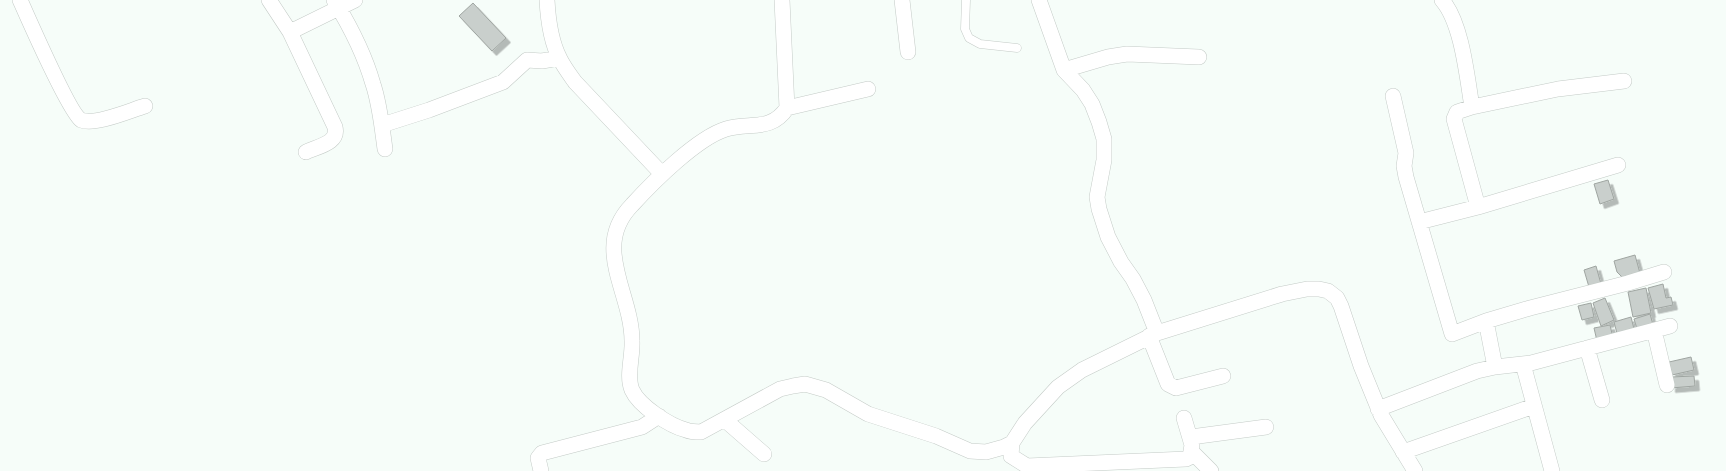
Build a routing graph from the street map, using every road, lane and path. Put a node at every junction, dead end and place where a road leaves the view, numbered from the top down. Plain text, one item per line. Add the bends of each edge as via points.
1 (20, 0) edge
2 (269, 0) edge
3 (355, 0) edge
4 (547, 0) edge
5 (782, 0) edge
6 (902, 0) edge
7 (966, 0) edge
8 (1039, 0) edge
9 (1442, 0) edge
10 (337, 4) edge
11 (290, 32) junction
12 (1017, 48) dead end
13 (908, 52) dead end
14 (1199, 57) dead end
15 (559, 58) junction
16 (1064, 70) junction
17 (1624, 81) dead end
18 (868, 89) dead end
19 (1393, 96) dead end
20 (145, 106) dead end
21 (1472, 107) junction
22 (787, 108) junction
23 (382, 125) junction
24 (385, 149) dead end
25 (306, 152) dead end
26 (1618, 165) dead end
27 (662, 174) junction
28 (1478, 207) junction
29 (1419, 222) junction
30 (1664, 272) dead end
31 (1486, 321) junction
32 (1670, 326) dead end
33 (1654, 330) junction
34 (1153, 335) junction
35 (1587, 348) junction
36 (1523, 364) junction
37 (1495, 367) junction
38 (1223, 376) dead end
39 (1667, 385) dead end
40 (1602, 400) dead end
41 (1534, 406) junction
42 (1378, 409) junction
43 (659, 416) junction
44 (1184, 418) dead end
45 (725, 420) junction
46 (1266, 427) dead end
47 (1191, 445) junction
48 (1403, 452) junction
49 (764, 454) dead end
50 (1012, 457) edge
51 (541, 471) edge
52 (1211, 471) edge
53 (1415, 471) edge
54 (1552, 471) edge

1 - 20 street via 60,85 81,120 99,120
2 - 11 street
3 - 10 street
4 - 15 street
5 - 22 street
6 - 13 street
7 - 12 lane via 965,29 969,38 980,44
8 - 16 street
9 - 21 street via 1457,29
10 - 11 street
10 - 23 street via 373,84
11 - 25 street via 337,133 332,141
14 - 16 street via 1127,54
15 - 23 street via 527,60 507,80
15 - 27 street via 575,82
16 - 34 street via 1088,97 1099,122 1104,139 1104,160 1097,197 1100,209 1108,237 1144,300
17 - 21 street via 1558,89
18 - 22 street
19 - 29 street via 1406,153 1406,177
21 - 28 street via 1457,112 1454,119
22 - 27 street via 782,116 768,124 718,132
23 - 24 street
26 - 28 street
27 - 43 street via 619,222 614,233 613,252 619,284 630,314 631,389 638,400
28 - 29 street
29 - 31 street via 1452,334
30 - 31 street
31 - 37 street
32 - 33 street
33 - 35 street
33 - 39 street
34 - 38 street via 1168,384 1173,387
34 - 42 street via 1282,294 1307,289 1328,291 1341,306
34 - 50 street via 1082,370 1058,387 1024,423
35 - 36 street
35 - 40 street
36 - 37 street
36 - 41 street
37 - 42 street
41 - 48 street
41 - 54 street
42 - 48 street
43 - 45 street via 687,431 701,432
43 - 51 street via 642,426 542,452 538,458
44 - 47 street
45 - 49 street
45 - 50 street via 780,389 805,384 826,390 868,414 936,436 970,451 1004,448
46 - 47 street
47 - 50 street via 1190,457 1178,460 1027,466
47 - 52 street
48 - 53 street

